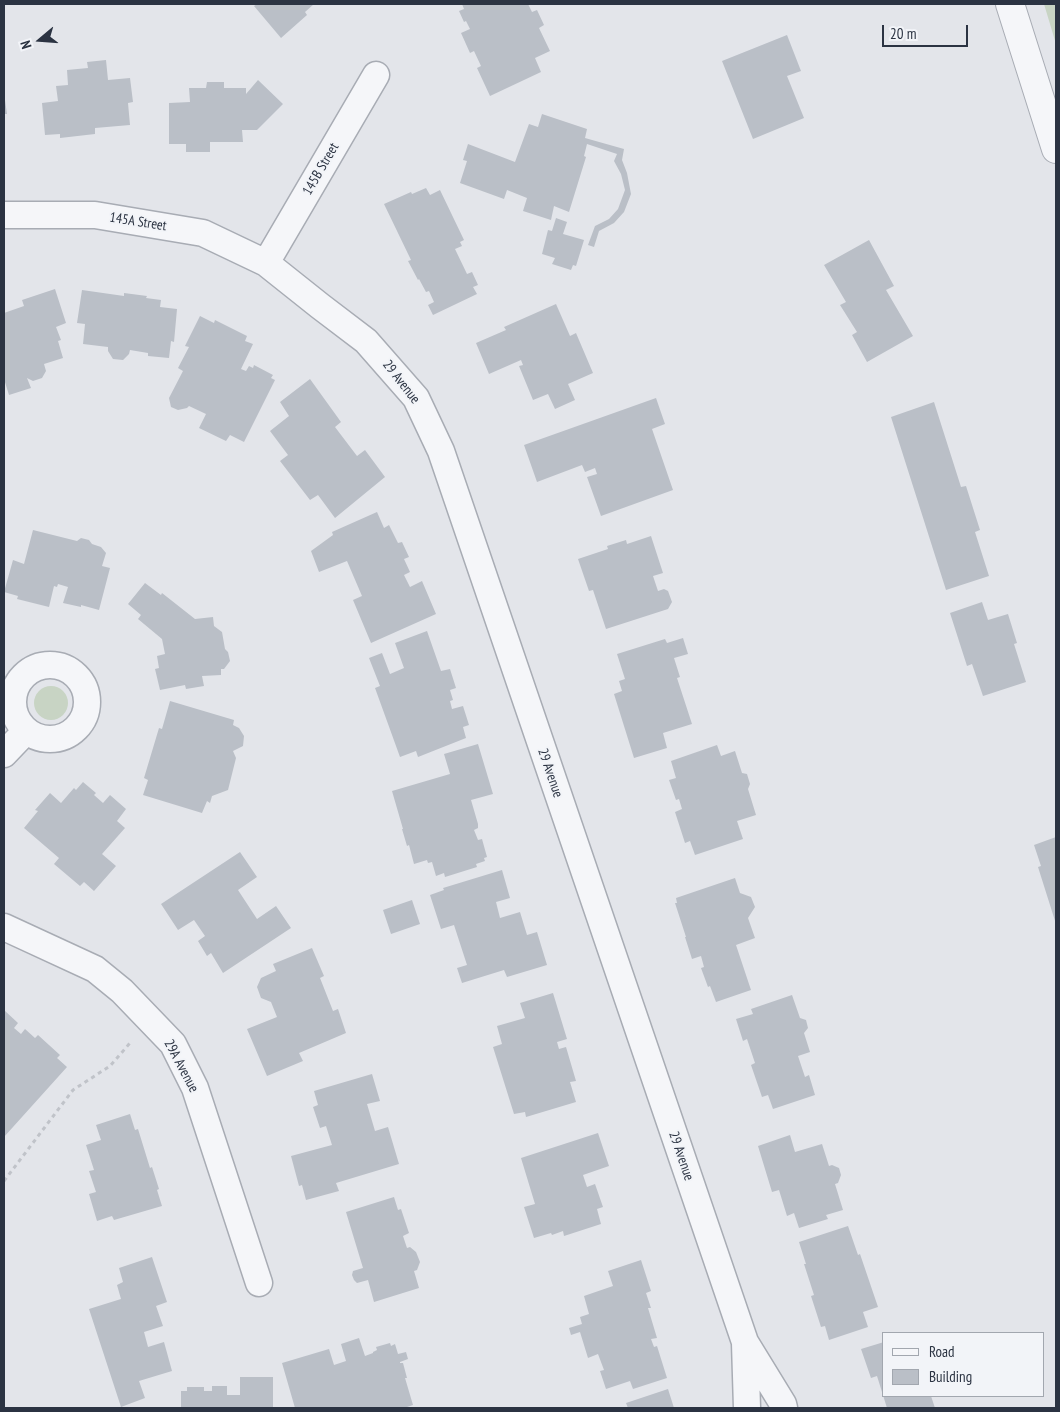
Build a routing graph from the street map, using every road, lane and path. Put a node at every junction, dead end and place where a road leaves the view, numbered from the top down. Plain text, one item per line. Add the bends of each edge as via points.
1 (1010, 4) edge
2 (376, 76) dead end
3 (1056, 149) edge
4 (4, 215) edge
5 (266, 262) junction
6 (26, 730) dead end
7 (4, 754) edge
8 (4, 927) edge
9 (130, 1043) dead end
10 (4, 1181) edge
11 (259, 1283) dead end
12 (744, 1342) junction
13 (747, 1408) edge
14 (784, 1408) edge

1 - 3 street
2 - 5 street, 145B Street
4 - 5 street, 145A Street via 95,215 203,233
5 - 12 street, 29 Avenue via 366,340 416,398 441,451
6 - 7 street
8 - 11 street, 29A Avenue via 95,969 122,991 173,1044 195,1088
9 - 10 path via 110,1066 73,1090
12 - 13 street, 29 Avenue
12 - 14 street, 29 Avenue

